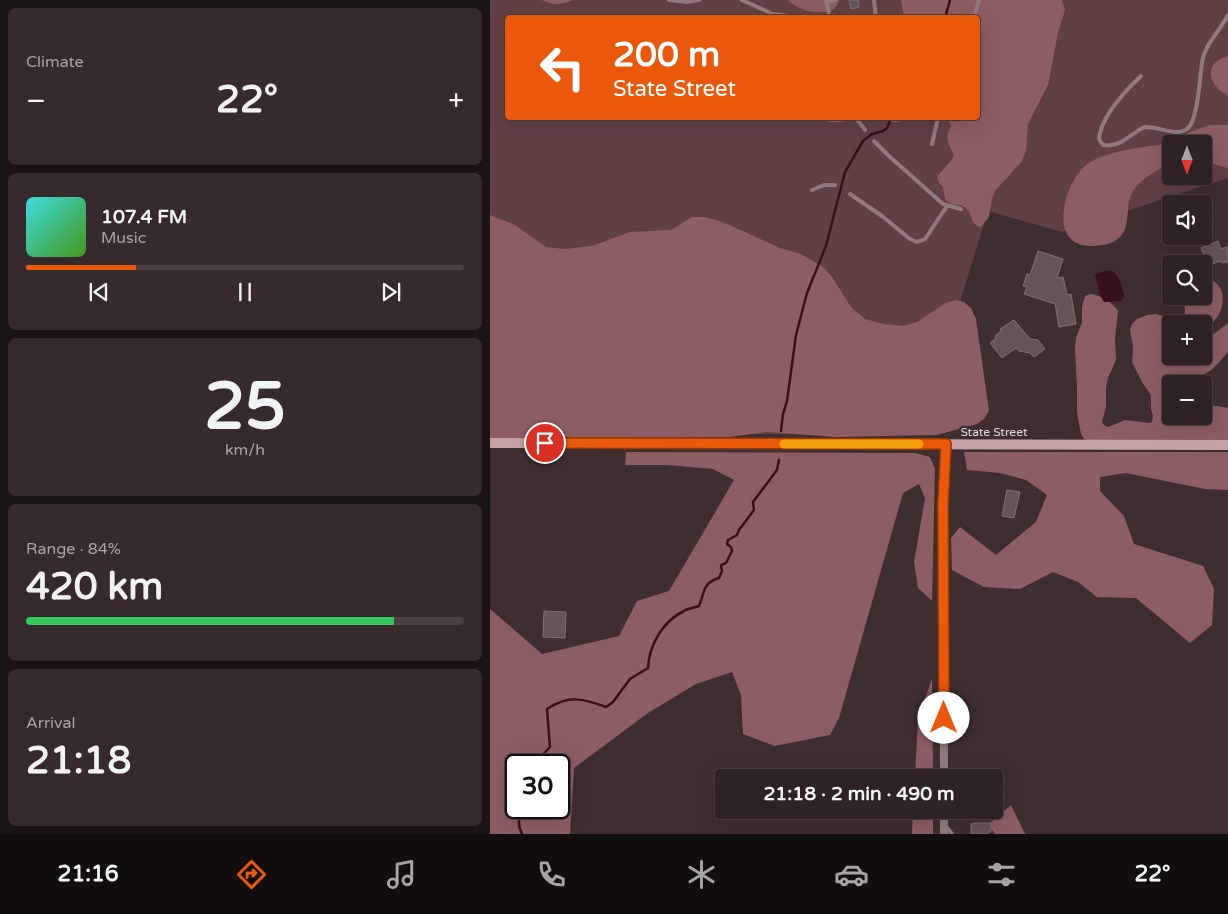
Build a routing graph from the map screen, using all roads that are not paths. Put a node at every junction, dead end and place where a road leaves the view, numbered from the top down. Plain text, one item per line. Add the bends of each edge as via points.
1 (669, 0) edge
2 (699, 0) edge
3 (742, 0) edge
4 (836, 0) edge
5 (874, 0) edge
6 (979, 0) edge
7 (827, 1) edge
8 (782, 15) edge
9 (828, 15) edge
10 (876, 15) edge
11 (975, 15) edge
12 (1228, 15) edge
13 (1141, 76) dead end
14 (858, 120) edge
15 (938, 120) edge
16 (866, 130) dead end
17 (874, 141) dead end
18 (932, 144) dead end
19 (835, 185) dead end
20 (812, 190) dead end
21 (850, 194) dead end
22 (947, 206) junction
23 (961, 209) dead end
24 (490, 443) edge
25 (946, 444) junction
26 (1228, 445) edge
27 (944, 769) edge
28 (944, 819) edge
29 (944, 823) junction
30 (944, 834) edge
31 (952, 834) edge

1 - 2 lane
3 - 8 lane
4 - 7 lane
5 - 10 lane
6 - 11 lane
7 - 9 lane
12 - 13 lane via 1204,54 1195,113 1189,128 1178,132 1145,127 1119,144 1103,145 1099,138 1103,125 1120,97
14 - 16 lane
15 - 18 lane
17 - 22 lane
19 - 20 lane
21 - 22 lane via 917,242 925,239
22 - 23 lane
24 - 25 street, State Street
25 - 26 street, State Street
25 - 27 street via 943,504
28 - 29 street
29 - 30 street
29 - 31 lane

